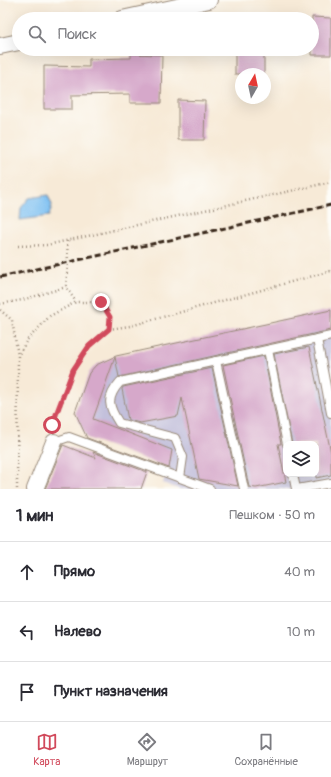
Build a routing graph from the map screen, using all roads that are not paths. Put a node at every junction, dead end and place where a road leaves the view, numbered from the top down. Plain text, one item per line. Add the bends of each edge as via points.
1 (209, 0) edge
2 (154, 12) edge
3 (12, 43) edge
4 (0, 46) edge
5 (331, 336) edge
6 (317, 339) junction
7 (268, 350) junction
8 (216, 361) junction
9 (331, 413) edge
10 (286, 441) edge
11 (54, 442) joint
12 (294, 477) edge
13 (180, 478) junction
14 (331, 483) edge
15 (35, 489) edge
16 (210, 489) edge
17 (244, 489) edge
18 (296, 489) edge

1 - 2 street
3 - 4 street
5 - 6 lane
6 - 7 lane
6 - 9 lane
7 - 8 lane
7 - 10 lane
8 - 13 lane via 120,382 112,391 110,409 119,423 175,438 183,457
8 - 17 lane
11 - 13 lane via 70,437
11 - 15 street
12 - 18 lane
13 - 16 lane
14 - 18 lane

